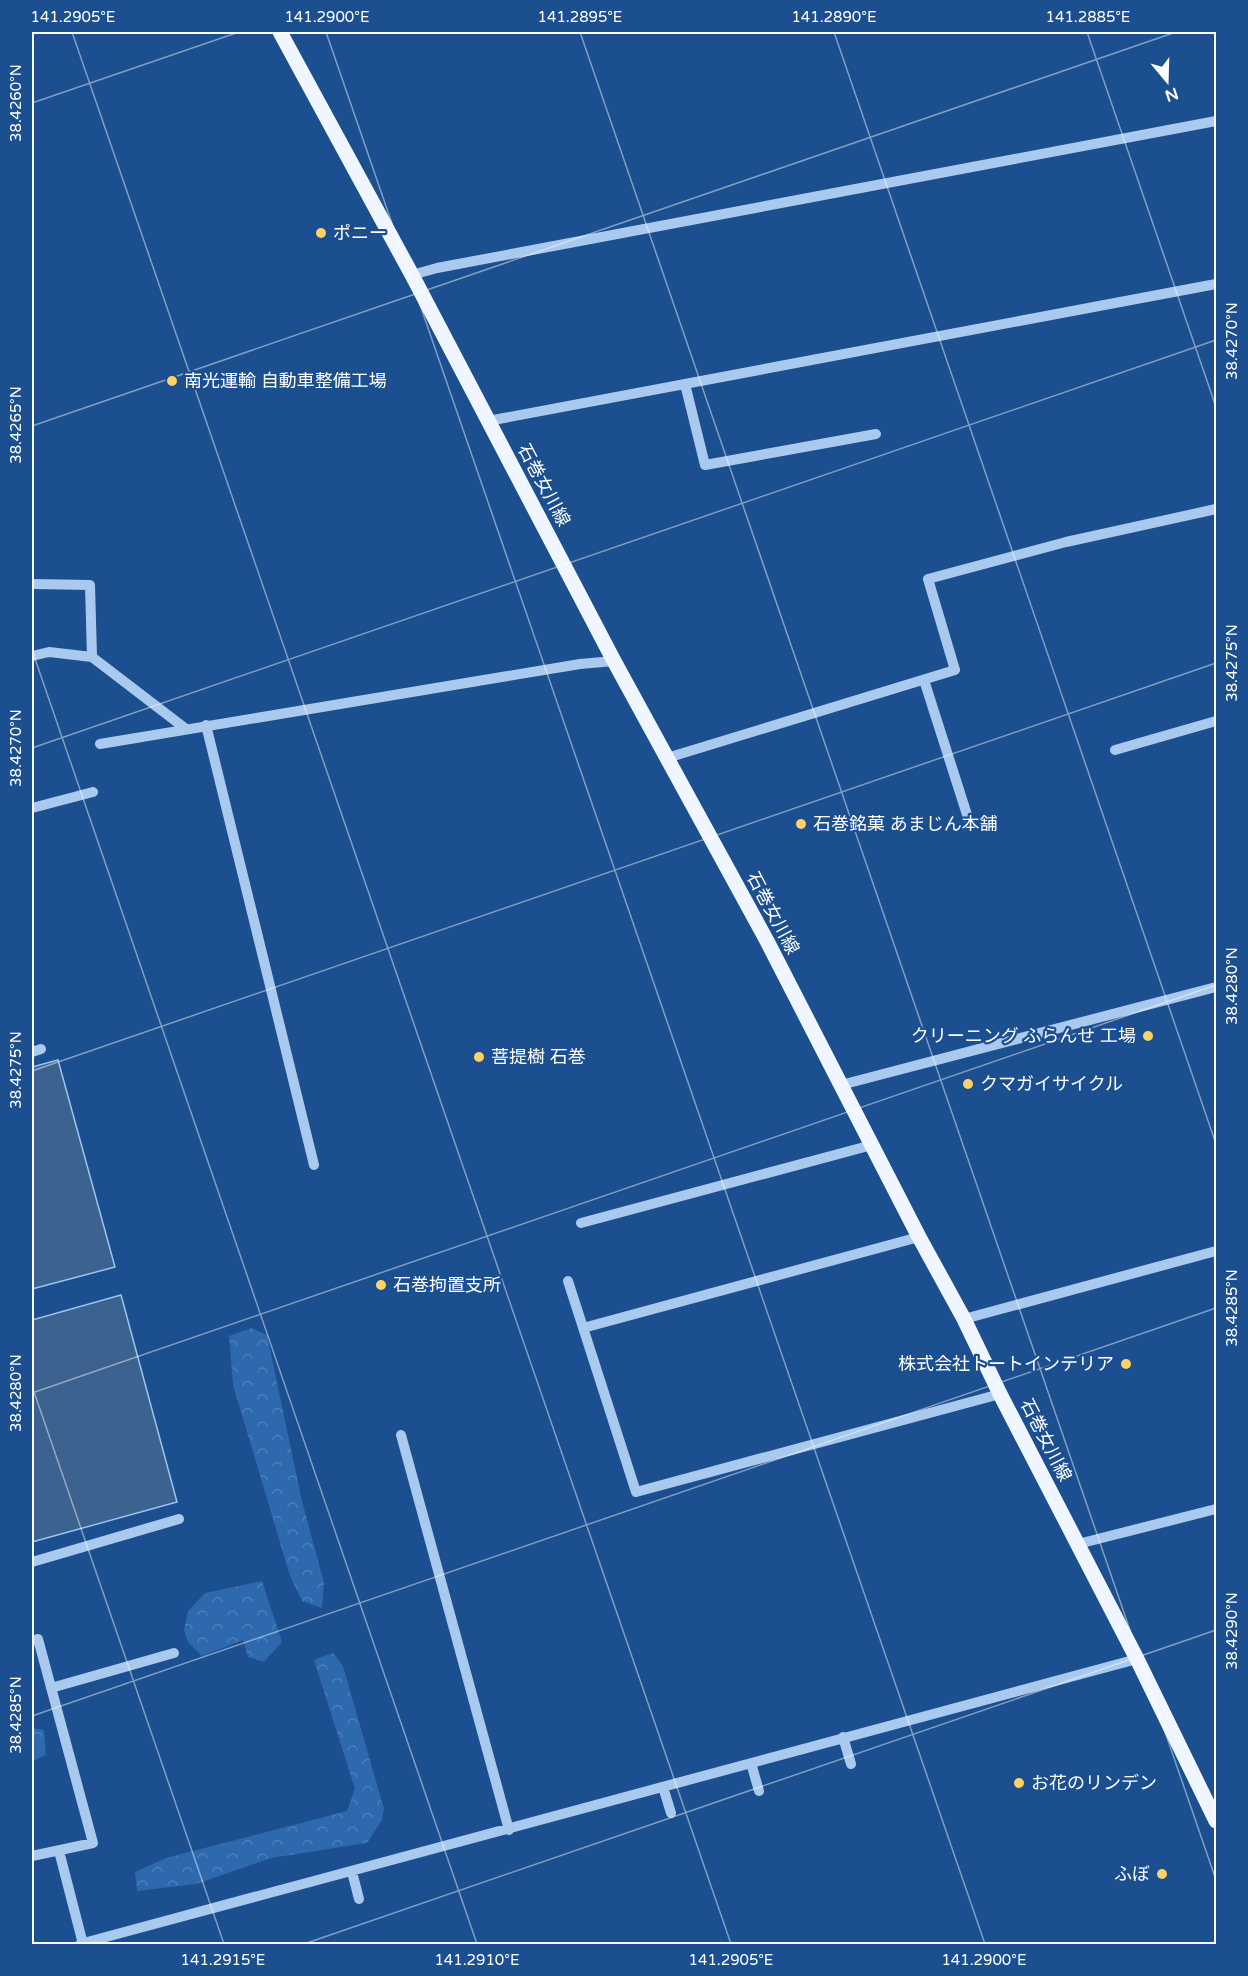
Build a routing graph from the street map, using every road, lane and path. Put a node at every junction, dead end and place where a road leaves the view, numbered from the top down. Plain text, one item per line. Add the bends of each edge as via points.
1 (280, 32) edge
2 (1216, 121) edge
3 (412, 275) junction
4 (1216, 284) edge
5 (685, 384) junction
6 (488, 421) junction
7 (876, 434) dead end
8 (1216, 508) edge
9 (32, 584) edge
10 (32, 656) edge
11 (92, 657) junction
12 (614, 661) junction
13 (924, 680) junction
14 (1216, 722) edge
15 (206, 726) junction
16 (186, 729) junction
17 (100, 744) dead end
18 (1115, 750) dead end
19 (667, 758) junction
20 (93, 792) dead end
21 (32, 808) edge
22 (969, 821) dead end
23 (1216, 987) edge
24 (841, 1085) junction
25 (872, 1145) junction
26 (314, 1165) dead end
27 (581, 1223) dead end
28 (919, 1236) junction
29 (1216, 1251) edge
30 (568, 1281) dead end
31 (964, 1319) junction
32 (583, 1328) junction
33 (1000, 1394) junction
34 (401, 1435) dead end
35 (1216, 1509) edge
36 (179, 1519) dead end
37 (1078, 1544) junction
38 (32, 1562) edge
39 (32, 1641) edge
40 (174, 1653) dead end
41 (1137, 1659) junction
42 (51, 1688) junction
43 (843, 1737) junction
44 (751, 1763) junction
45 (851, 1764) dead end
46 (663, 1787) junction
47 (759, 1791) dead end
48 (671, 1813) dead end
49 (1216, 1821) edge
50 (509, 1830) junction
51 (58, 1851) junction
52 (32, 1856) edge
53 (352, 1872) junction
54 (359, 1899) dead end
55 (82, 1944) edge

1 - 3 main road, 石巻女川線
2 - 3 street
3 - 6 main road, 石巻女川線
4 - 5 street
5 - 6 street
5 - 7 street via 705,465
6 - 12 main road, 石巻女川線
8 - 13 street via 928,579 956,670
9 - 11 street via 90,585
10 - 11 street via 49,652
11 - 16 street
12 - 15 street
12 - 19 main road, 石巻女川線
13 - 19 street
13 - 22 street
14 - 18 street
15 - 16 street
15 - 26 street
16 - 17 street
19 - 24 main road, 石巻女川線
20 - 21 street
23 - 24 street
24 - 25 main road, 石巻女川線
25 - 27 street
25 - 28 main road, 石巻女川線
28 - 31 main road, 石巻女川線
28 - 32 street
29 - 31 street
30 - 32 street
31 - 33 main road, 石巻女川線
32 - 33 street via 636,1492
33 - 37 main road, 石巻女川線
34 - 50 street
35 - 37 street
36 - 38 street
37 - 41 main road, 石巻女川線
39 - 42 street via 38,1639
40 - 42 street
41 - 43 street
41 - 49 main road, 石巻女川線
42 - 51 street via 93,1843
43 - 44 street
43 - 45 street
44 - 46 street
44 - 47 street
46 - 48 street
46 - 50 street
50 - 53 street
51 - 52 street
51 - 55 street
53 - 54 street
53 - 55 street

